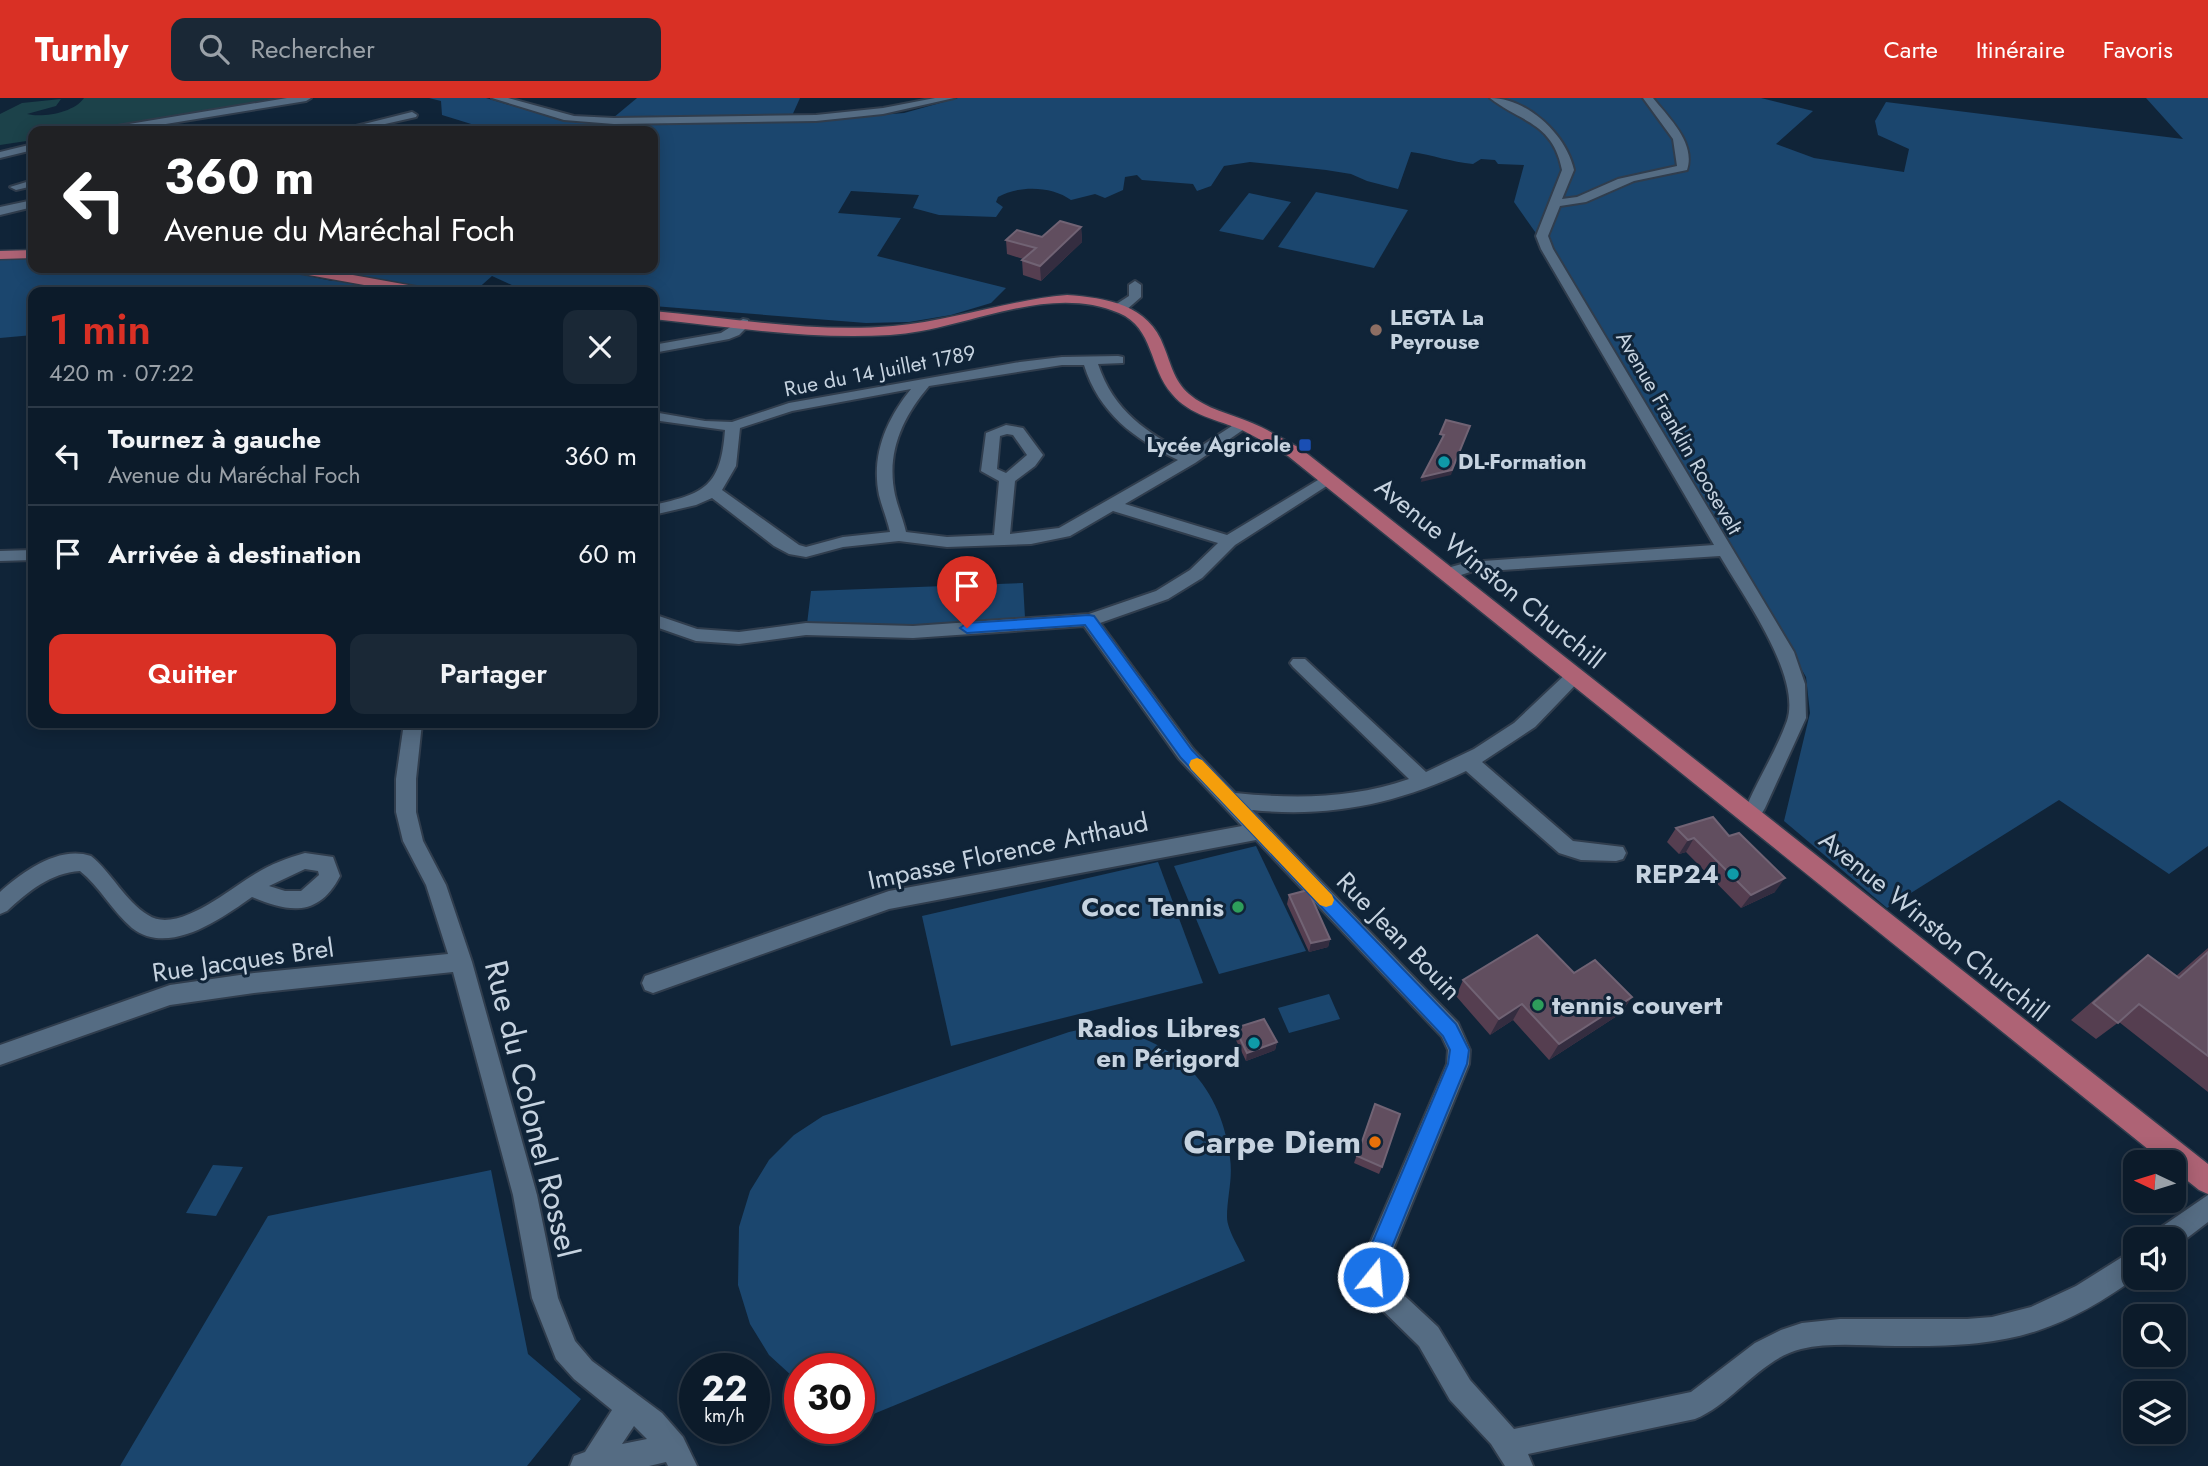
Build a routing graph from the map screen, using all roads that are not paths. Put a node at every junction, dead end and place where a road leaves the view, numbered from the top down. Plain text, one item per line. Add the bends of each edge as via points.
1 (306, 98) edge
2 (497, 98) edge
3 (950, 98) edge
4 (1495, 98) edge
5 (1648, 98) edge
6 (412, 115) dead end
7 (135, 126) edge
8 (363, 126) edge
9 (28, 148) edge
10 (0, 155) edge
11 (28, 184) edge
12 (16, 187) dead end
13 (1555, 202) junction
14 (28, 205) edge
15 (1, 213) edge
16 (28, 254) edge
17 (0, 255) edge
18 (320, 273) edge
19 (1136, 285) dead end
20 (397, 287) edge
21 (1120, 308) junction
22 (658, 315) edge
23 (743, 323) junction
24 (658, 348) edge
25 (1118, 360) dead end
26 (1090, 361) junction
27 (924, 383) junction
28 (658, 417) edge
29 (1243, 425) junction
30 (733, 426) junction
31 (1190, 460) junction
32 (1007, 479) dead end
33 (1328, 480) junction
34 (714, 492) junction
35 (1112, 505) junction
36 (658, 509) edge
37 (899, 536) junction
38 (1002, 540) junction
39 (1228, 541) junction
40 (1724, 550) junction
41 (28, 555) edge
42 (0, 556) edge
43 (1446, 574) junction
44 (1089, 620) junction
45 (658, 622) edge
46 (1299, 663) dead end
47 (1575, 676) junction
48 (412, 728) edge
49 (1469, 762) junction
50 (1423, 781) junction
51 (1230, 800) junction
52 (1748, 814) junction
53 (1260, 831) junction
54 (1616, 853) dead end
55 (252, 888) dead end
56 (0, 905) edge
57 (461, 962) junction
58 (653, 983) dead end
59 (0, 1055) edge
60 (2208, 1181) edge
61 (2208, 1207) edge
62 (2182, 1227) edge
63 (2123, 1270) edge
64 (631, 1405) junction
65 (1515, 1455) edge
66 (678, 1457) edge
67 (589, 1464) edge

1 - 7 street
2 - 3 street via 574,119 644,121 811,119 910,108
4 - 13 street, Avenue Franklin Roosevelt via 1527,116 1560,147 1568,170
5 - 13 street via 1677,136 1683,168 1623,180 1577,203
6 - 8 street
9 - 10 street
11 - 12 street
13 - 40 street, Avenue Franklin Roosevelt via 1542,236 1547,249
14 - 15 street
16 - 17 main road
18 - 20 main road
19 - 21 street via 1136,295
21 - 23 main road, Avenue Winston Churchill via 1078,300 1043,301 894,331
21 - 29 main road, Avenue Winston Churchill via 1152,331 1176,390 1199,408
22 - 23 main road, Avenue Winston Churchill
23 - 24 street via 724,336
25 - 26 street, Rue du 14 Juillet 1789
26 - 27 street, Rue du 14 Juillet 1789 via 1047,362
26 - 31 street via 1096,384 1124,422
27 - 30 street, Rue du 14 Juillet 1789 via 789,407
27 - 37 street via 897,418 884,459 884,480
28 - 30 street, Rue du 14 Juillet 1789
29 - 31 street
29 - 33 main road, Avenue Winston Churchill via 1293,452
30 - 34 street via 725,474
31 - 35 street
32 - 38 street
33 - 39 street
33 - 43 main road, Avenue Winston Churchill
34 - 36 street
34 - 37 street via 795,550
35 - 38 street via 1064,531 1031,540
35 - 39 street
37 - 38 street via 947,542
39 - 44 street via 1196,574 1162,595
40 - 43 street via 1469,567
40 - 52 street, Avenue Franklin Roosevelt via 1785,652 1796,684 1797,718 1755,808
41 - 42 street
43 - 47 main road, Avenue Winston Churchill
44 - 45 street via 913,632 806,629 739,638 696,635
44 - 51 street, Rue Jean Bouin via 1186,754
46 - 50 street
47 - 49 street via 1523,726
47 - 52 main road, Avenue Winston Churchill
48 - 57 street, Rue du Colonel Rossel via 406,812
49 - 50 street
49 - 54 street via 1554,840 1581,852
50 - 51 street via 1343,803 1307,806
51 - 53 street, Rue Jean Bouin
52 - 60 main road, Avenue Winston Churchill
53 - 58 street, Impasse Florence Arthaud via 889,900
53 - 65 street, Rue Jean Bouin via 1450,1030 1459,1050 1458,1064 1372,1269 1373,1277 1382,1292 1424,1331 1459,1388
55 - 56 street via 196,922 145,926 99,872 84,862 71,862 36,873
57 - 59 street, Rue Jacques Brel via 170,995
57 - 64 street, Rue du Colonel Rossel via 525,1195 550,1311 565,1350 583,1370
61 - 62 street
63 - 65 street via 2055,1311 1993,1329 1829,1332 1792,1338 1769,1348 1715,1395 1695,1405
64 - 66 street, Rue du Colonel Rossel via 652,1423
64 - 67 street
66 - 67 street

